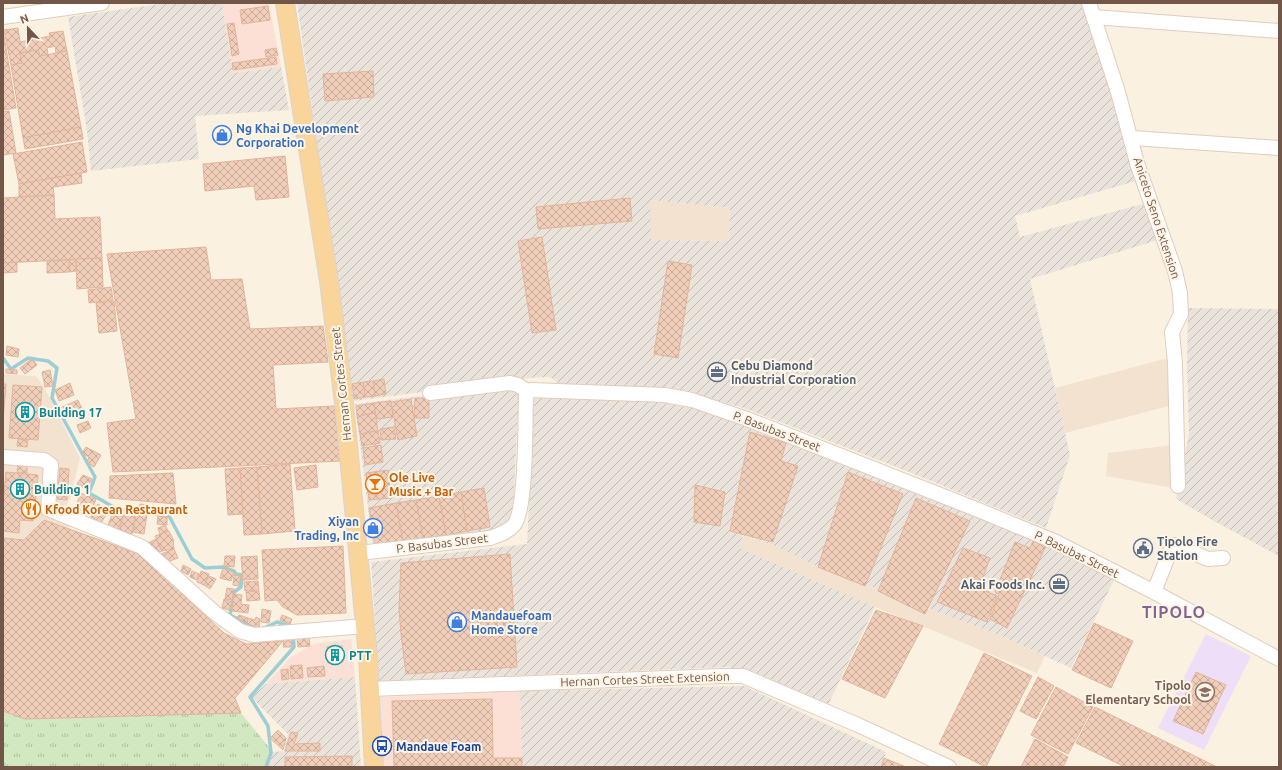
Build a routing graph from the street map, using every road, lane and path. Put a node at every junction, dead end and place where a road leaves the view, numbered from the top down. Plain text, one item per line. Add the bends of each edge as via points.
1 (102, 3) edge
2 (285, 3) edge
3 (1089, 3) edge
4 (3, 17) edge
5 (1094, 17) junction
6 (1279, 31) edge
7 (1132, 138) junction
8 (1279, 148) edge
9 (527, 391) junction
10 (430, 393) dead end
11 (3, 457) edge
12 (1178, 486) dead end
13 (359, 553) junction
14 (1223, 558) dead end
15 (1154, 592) junction
16 (365, 626) junction
17 (1279, 659) edge
18 (370, 689) junction
19 (374, 767) edge
20 (948, 767) edge

1 - 4 street
2 - 13 main road, Hernan Cortes Street via 331,296
3 - 5 street, Aniceto Seno Extension
5 - 6 street
5 - 7 street, Aniceto Seno Extension
7 - 8 street
7 - 12 street, Aniceto Seno Extension via 1180,293 1181,314 1172,332
9 - 10 street via 510,383
9 - 13 street, P. Basubas Street via 524,483 520,514 515,524 505,533 490,538
9 - 15 street, P. Basubas Street via 643,394 692,400 754,422 1056,542
11 - 16 street via 44,460 51,465 48,509 142,548 215,613 240,631 254,635
13 - 16 main road, Hernan Cortes Street
14 - 15 street via 1208,559 1174,545
15 - 17 street, P. Basubas Street
16 - 18 main road, Hernan Cortes Street
18 - 19 main road, Hernan Cortes Street
18 - 20 street, Hernan Cortes Street Extension via 743,676

